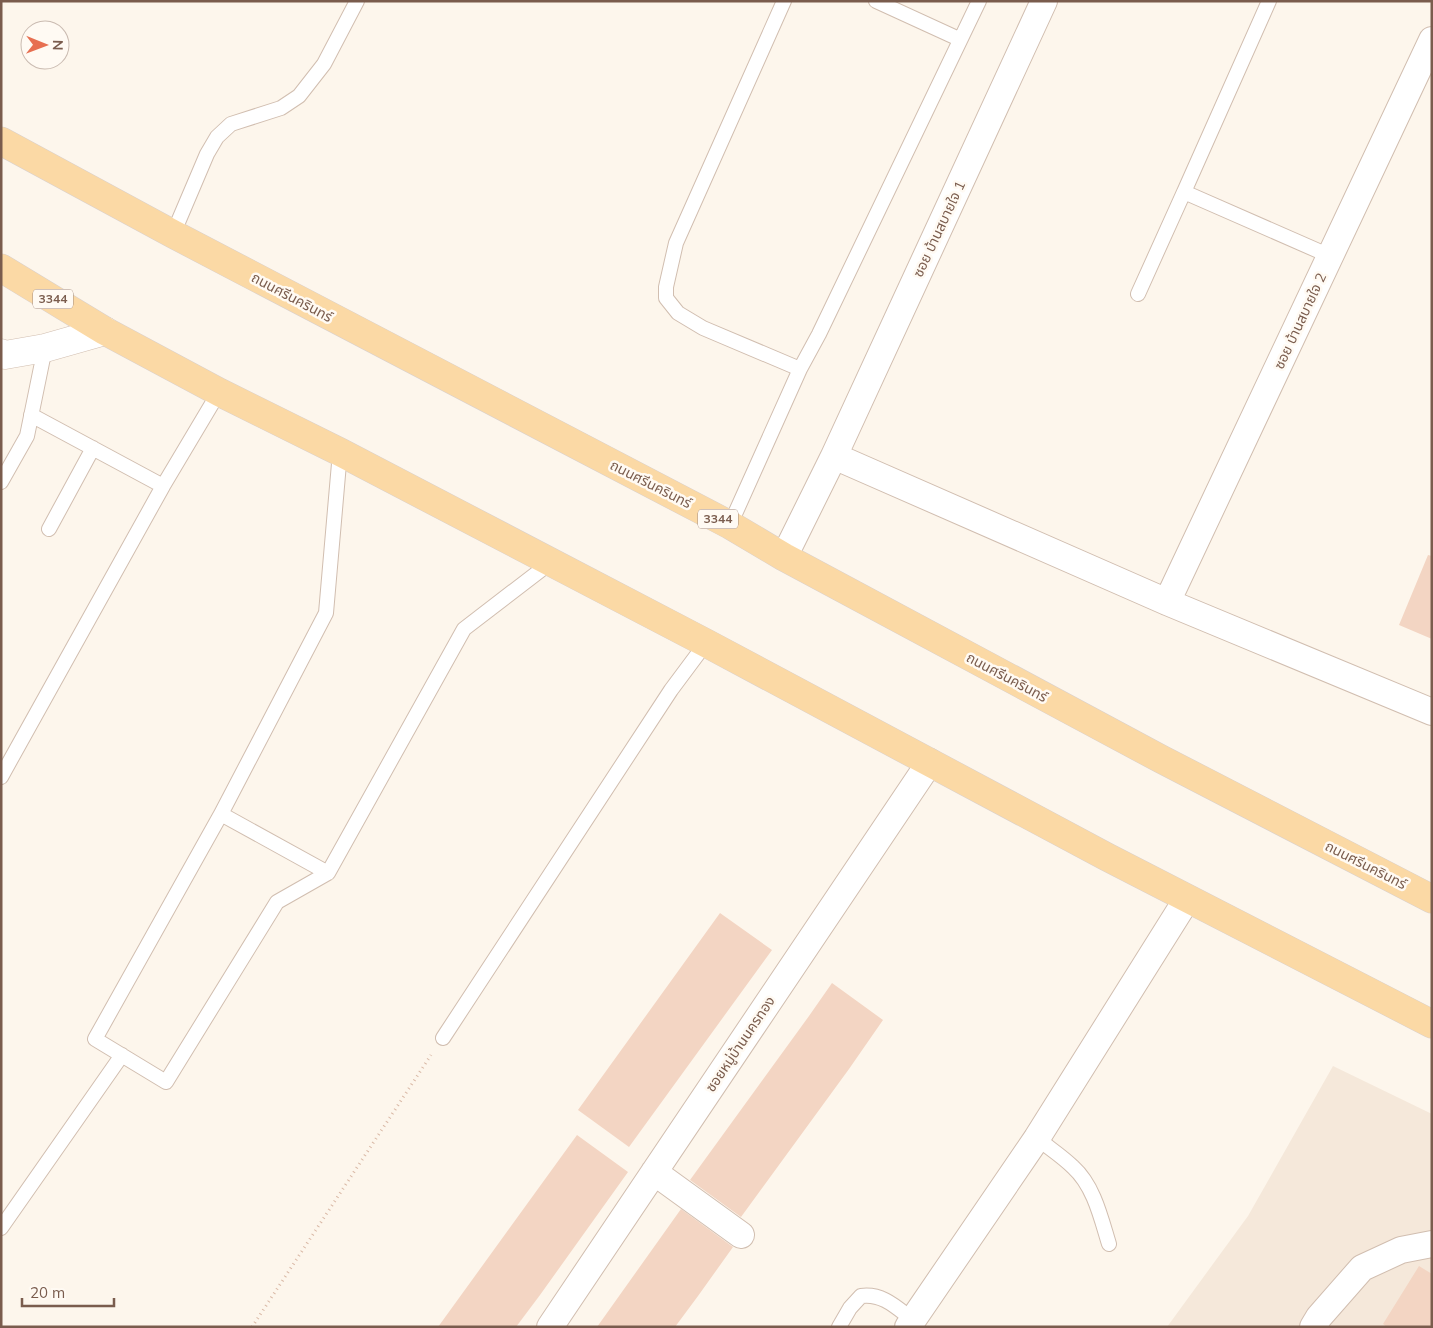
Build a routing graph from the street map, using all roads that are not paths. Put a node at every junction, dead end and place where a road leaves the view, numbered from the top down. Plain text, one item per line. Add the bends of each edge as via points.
1 (357, 1) edge
2 (784, 1) edge
3 (876, 1) edge
4 (979, 1) edge
5 (1044, 1) edge
6 (1269, 1) edge
7 (960, 39) junction
8 (1432, 40) edge
9 (1, 141) edge
10 (1184, 192) junction
11 (173, 234) junction
12 (1330, 256) junction
13 (1, 268) edge
14 (1138, 294) dead end
15 (105, 331) junction
16 (45, 348) junction
17 (1, 353) edge
18 (800, 369) junction
19 (219, 392) junction
20 (31, 415) junction
21 (93, 448) junction
22 (340, 452) junction
23 (834, 456) junction
24 (1, 482) edge
25 (163, 486) junction
26 (730, 525) junction
27 (48, 529) dead end
28 (784, 557) junction
29 (550, 562) junction
30 (1167, 602) junction
31 (706, 643) junction
32 (1432, 712) edge
33 (930, 762) junction
34 (1, 777) edge
35 (220, 814) junction
36 (328, 873) junction
37 (1187, 899) junction
38 (1432, 899) edge
39 (1432, 1024) edge
40 (442, 1038) road end
41 (122, 1055) junction
42 (1036, 1138) junction
43 (654, 1172) junction
44 (1, 1228) edge
45 (740, 1235) dead end
46 (1109, 1244) dead end
47 (1432, 1244) edge
48 (911, 1323) edge
49 (550, 1327) edge
50 (839, 1327) edge
51 (1313, 1327) edge

1 - 11 lane via 324,64 300,96 281,108 231,124 218,136
2 - 18 lane via 676,243 666,298 678,313 703,328
3 - 7 lane
4 - 7 lane
5 - 23 street, ซอย บ้านสบายใจ 1
6 - 10 lane
7 - 18 lane
8 - 12 street, ซอย บ้านสบายใจ 2
9 - 11 main road, ถนนศรีนครินทร์ / 3344
10 - 12 lane
10 - 14 lane
11 - 26 main road, ถนนศรีนครินทร์ / 3344
12 - 30 street, ซอย บ้านสบายใจ 2
13 - 15 main road, 3344
15 - 16 street
15 - 19 main road, 3344
16 - 17 street
16 - 20 lane
18 - 26 lane
19 - 22 main road, 3344
19 - 25 lane
20 - 21 lane
20 - 24 lane via 26,436
21 - 25 lane
21 - 27 lane
22 - 29 main road, 3344
22 - 35 lane via 326,613
23 - 28 street, ซอย บ้านสบายใจ 1
23 - 30 street
25 - 34 lane
26 - 28 main road, ถนนศรีนครินทร์ / 3344
28 - 38 main road, ถนนศรีนครินทร์ / 3344 via 1161,759
29 - 31 main road, 3344
29 - 36 lane via 464,630
30 - 32 street
31 - 33 main road, 3344
31 - 40 lane via 671,690
33 - 37 main road, 3344
33 - 43 street, ซอยหมู่บ้านนครทอง
35 - 36 lane
35 - 41 lane via 95,1039
36 - 41 lane via 277,902 166,1082
37 - 39 main road, 3344
37 - 42 street
41 - 44 lane
42 - 46 lane via 1075,1168 1089,1188
42 - 48 street
43 - 45 street
43 - 49 street, ซอยหมู่บ้านนครทอง
47 - 51 street via 1401,1250 1362,1268
48 - 50 lane via 888,1300 872,1294 861,1296

